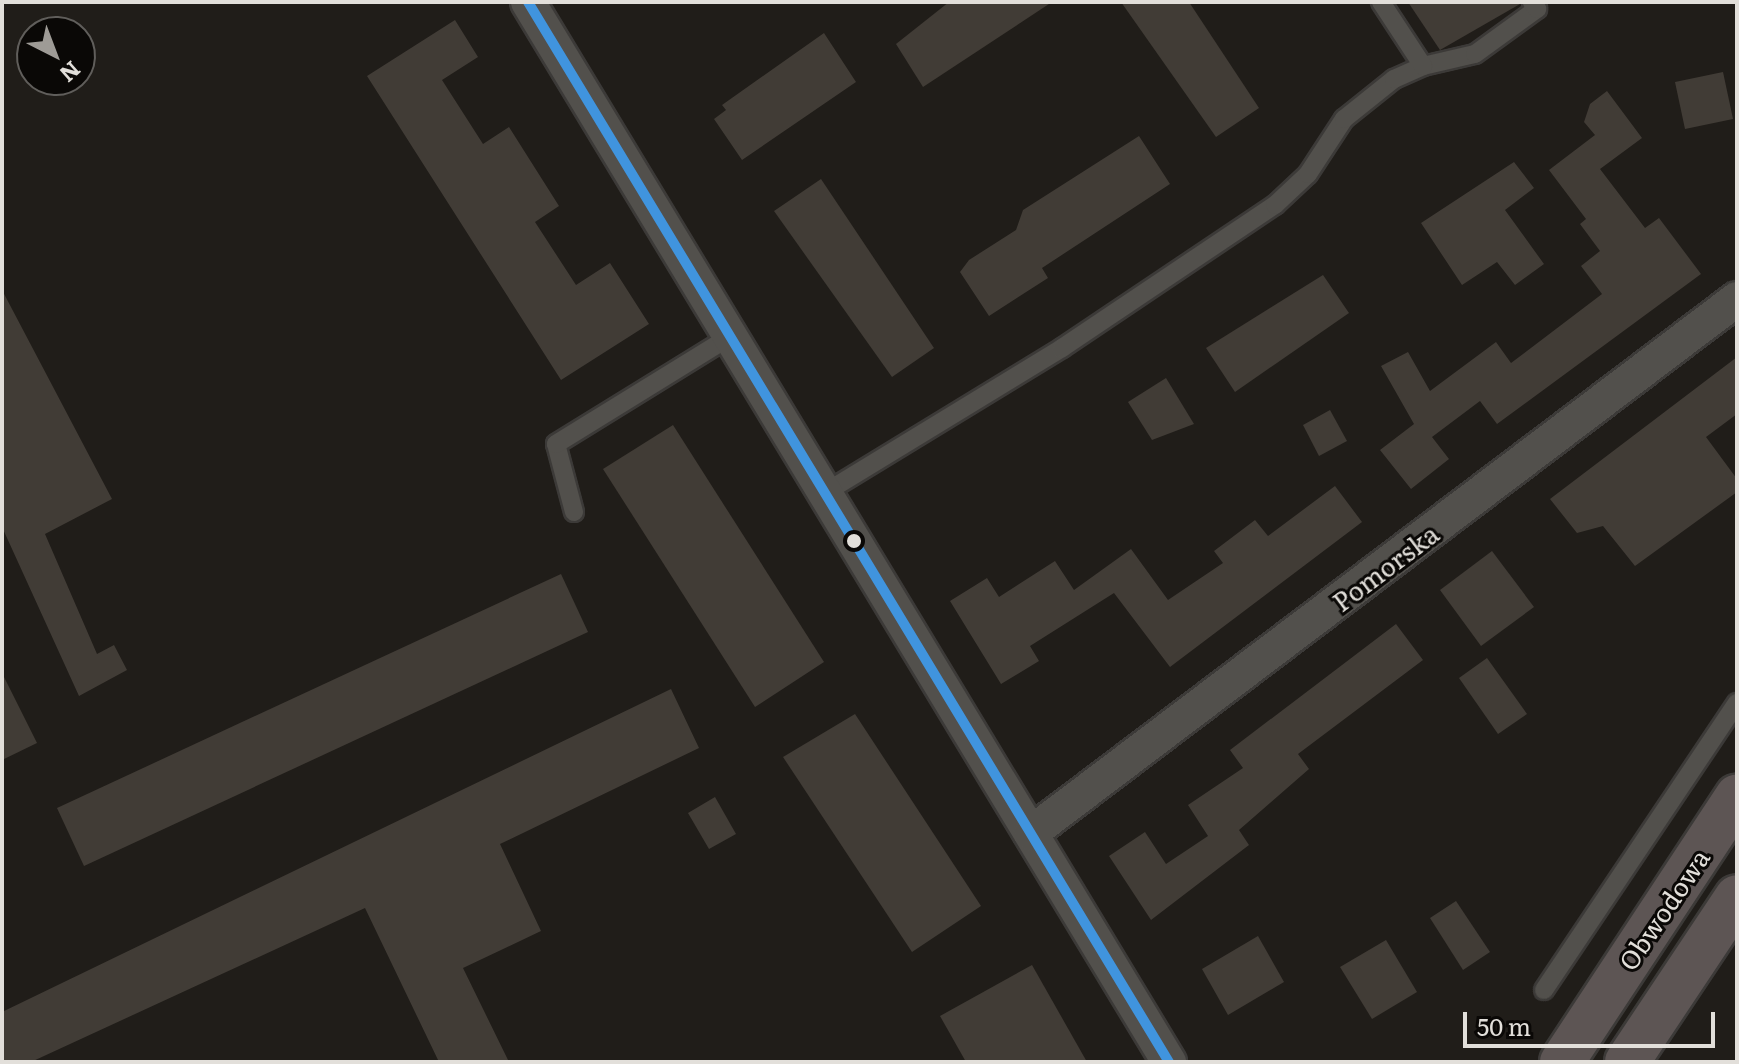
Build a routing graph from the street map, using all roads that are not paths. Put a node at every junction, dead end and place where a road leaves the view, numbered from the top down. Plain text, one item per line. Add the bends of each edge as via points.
1 (528, 2) edge
2 (1381, 2) edge
3 (1532, 2) edge
4 (1423, 66) junction
5 (1737, 299) edge
6 (729, 337) junction
7 (823, 494) junction
8 (574, 512) dead end
9 (1737, 703) edge
10 (1737, 797) edge
11 (1031, 833) junction
12 (1737, 897) edge
13 (1544, 990) dead end
14 (1169, 1062) edge
15 (1562, 1062) edge
16 (1627, 1062) edge

1 - 6 street
2 - 4 lane
3 - 4 lane via 1537,9 1475,54
4 - 7 lane via 1394,79 1344,119 1308,174 1275,205 1062,348
5 - 11 street, Pomorska
6 - 7 street
6 - 8 lane via 556,444
7 - 11 street
9 - 13 lane
10 - 15 main road, Obwodowa
11 - 14 street
12 - 16 main road

